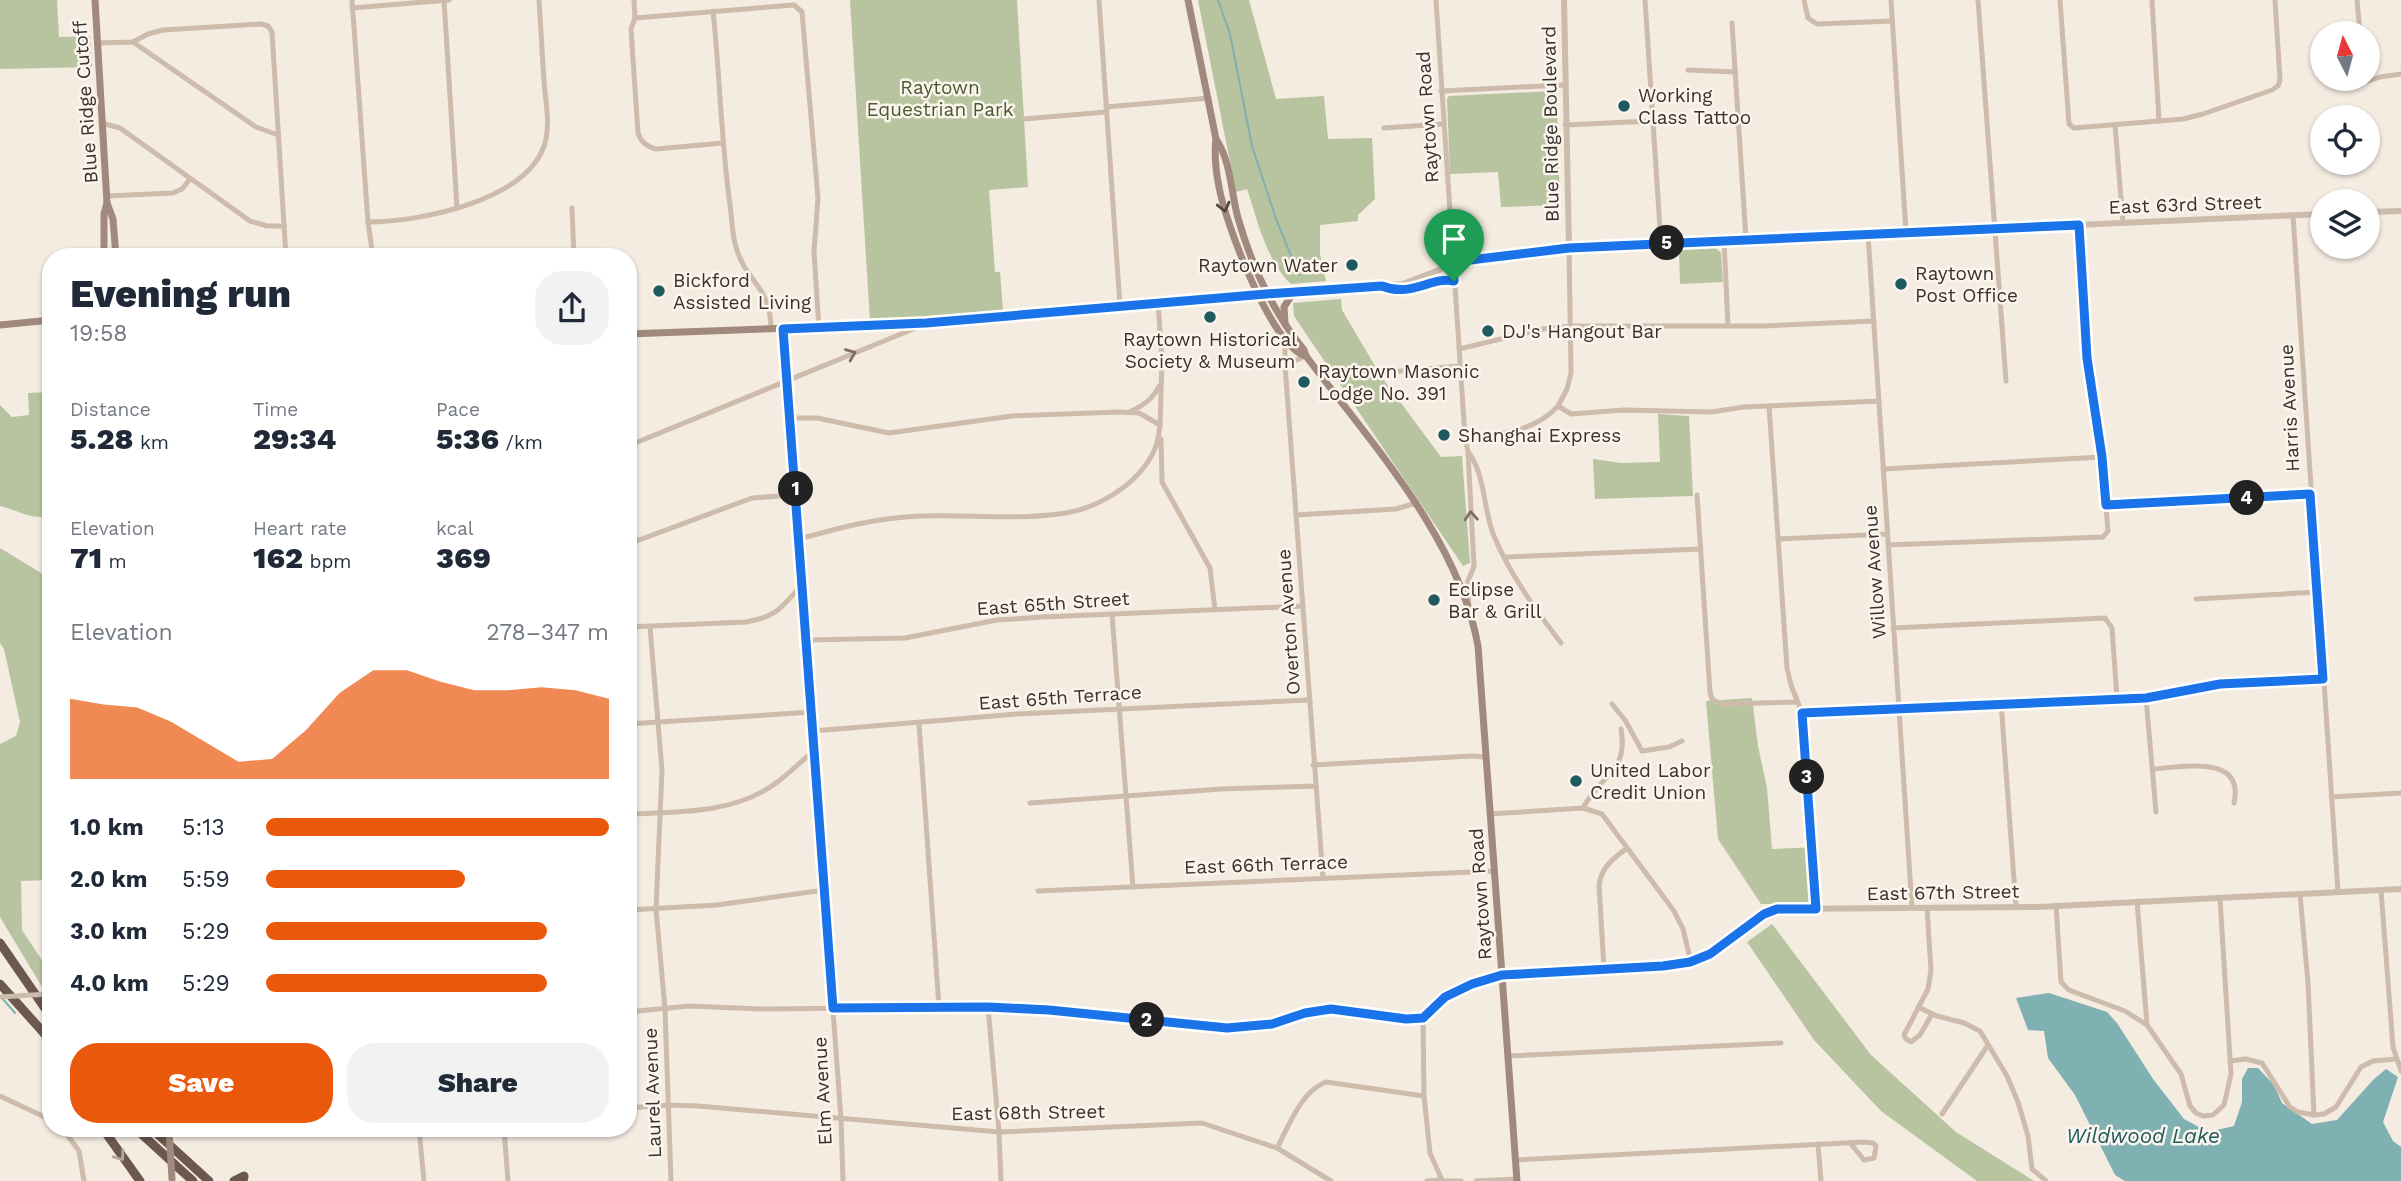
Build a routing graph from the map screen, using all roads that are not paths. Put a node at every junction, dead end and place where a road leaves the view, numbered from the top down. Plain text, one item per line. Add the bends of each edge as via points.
1 (95, 0) edge
2 (352, 0) edge
3 (447, 0) edge
4 (539, 0) edge
5 (634, 0) edge
6 (1099, 0) edge
7 (1188, 0) edge
8 (1436, 0) edge
9 (1564, 0) edge
10 (1645, 0) edge
11 (1804, 0) edge
12 (1891, 0) edge
13 (1978, 0) edge
14 (2060, 0) edge
15 (2152, 0) edge
16 (2275, 0) edge
17 (2357, 0) edge
18 (352, 8) junction
19 (713, 11) junction
20 (635, 18) junction
21 (1892, 21) junction
22 (2359, 21) edge
23 (1732, 23) dead end
24 (133, 42) junction
25 (97, 43) junction
26 (1688, 71) dead end
27 (1735, 72) junction
28 (2401, 74) edge
29 (2380, 78) edge
30 (1564, 85) junction
31 (1441, 91) junction
32 (1209, 98) junction
33 (1106, 110) junction
34 (1024, 119) dead end
35 (1652, 121) junction
36 (2159, 121) junction
37 (101, 123) junction
38 (1443, 124) junction
39 (1565, 125) junction
40 (2115, 125) junction
41 (1384, 128) dead end
42 (278, 135) junction
43 (723, 143) junction
44 (190, 179) junction
45 (107, 199) junction
46 (457, 208) junction
47 (572, 208) dead end
48 (2401, 211) edge
49 (2380, 212) edge
50 (2310, 215) edge
51 (2293, 216) junction
52 (368, 222) junction
53 (2123, 223) junction
54 (2079, 225) junction
55 (284, 226) junction
56 (1995, 228) junction
57 (1906, 232) junction
58 (1868, 234) junction
59 (1746, 239) junction
60 (1724, 240) junction
61 (1661, 244) junction
62 (104, 248) edge
63 (115, 248) edge
64 (285, 248) edge
65 (372, 248) edge
66 (574, 248) edge
67 (1569, 248) junction
68 (1453, 265) junction
69 (1454, 281) junction
70 (1382, 286) junction
71 (1293, 293) junction
72 (1262, 294) junction
73 (1158, 303) junction
74 (1120, 306) junction
75 (1874, 321) junction
76 (42, 323) edge
77 (926, 323) junction
78 (1285, 324) junction
79 (0, 326) edge
80 (1571, 326) junction
81 (1728, 326) junction
82 (819, 328) junction
83 (783, 329) junction
84 (771, 330) junction
85 (637, 334) edge
86 (1285, 339) junction
87 (1459, 349) junction
88 (1306, 356) junction
89 (1285, 365) junction
90 (1460, 366) junction
91 (1389, 372) dead end
92 (1161, 376) junction
93 (788, 380) junction
94 (2006, 381) dead end
95 (1879, 401) junction
96 (1558, 406) junction
97 (1769, 406) junction
98 (1128, 412) junction
99 (790, 418) junction
100 (1160, 425) junction
101 (1465, 437) junction
102 (637, 442) edge
103 (1468, 452) junction
104 (2102, 457) junction
105 (1883, 469) junction
106 (2310, 494) junction
107 (796, 495) junction
108 (1698, 495) dead end
109 (1416, 503) junction
110 (2106, 505) junction
111 (1296, 515) junction
112 (1887, 534) junction
113 (799, 539) junction
114 (1778, 539) junction
115 (637, 541) edge
116 (1888, 545) junction
117 (1701, 550) junction
118 (1505, 557) junction
119 (803, 584) junction
120 (2316, 592) junction
121 (2196, 599) dead end
122 (1303, 606) junction
123 (1469, 608) junction
124 (1215, 610) junction
125 (1112, 614) junction
126 (650, 626) junction
127 (637, 627) edge
128 (1893, 628) junction
129 (807, 640) junction
130 (1561, 643) dead end
131 (2323, 679) junction
132 (2118, 698) junction
133 (2146, 698) junction
134 (1309, 700) junction
135 (1798, 702) junction
136 (2001, 702) junction
137 (1612, 704) dead end
138 (1119, 708) junction
139 (1898, 708) junction
140 (812, 712) junction
141 (1802, 713) junction
142 (658, 722) junction
143 (637, 723) edge
144 (919, 723) junction
145 (1621, 729) dead end
146 (813, 731) junction
147 (1682, 741) dead end
148 (814, 751) junction
149 (1486, 757) junction
150 (1313, 765) junction
151 (2153, 769) junction
152 (1315, 786) junction
153 (2401, 793) edge
154 (1126, 796) junction
155 (2331, 797) junction
156 (1030, 803) dead end
157 (2234, 803) dead end
158 (1584, 808) junction
159 (2156, 812) dead end
160 (662, 813) junction
161 (637, 814) edge
162 (1490, 814) junction
163 (1627, 848) junction
164 (1494, 871) junction
165 (1323, 878) junction
166 (1133, 887) junction
167 (2401, 889) edge
168 (824, 890) junction
169 (2381, 890) junction
170 (1038, 891) dead end
171 (2338, 892) junction
172 (2300, 894) junction
173 (2220, 898) junction
174 (2137, 901) junction
175 (2056, 905) junction
176 (2016, 907) junction
177 (1912, 908) junction
178 (1927, 908) junction
179 (656, 909) junction
180 (1816, 909) junction
181 (637, 910) edge
182 (0, 937) edge
183 (0, 943) edge
184 (1690, 962) junction
185 (1604, 969) junction
186 (1502, 975) junction
187 (0, 984) edge
188 (42, 994) edge
189 (42, 996) edge
190 (0, 997) edge
191 (42, 1004) edge
192 (939, 1007) junction
193 (988, 1007) junction
194 (1918, 1007) junction
195 (833, 1008) junction
196 (665, 1009) junction
197 (637, 1011) edge
198 (1932, 1014) junction
199 (1423, 1018) junction
200 (2147, 1026) junction
201 (42, 1032) edge
202 (1781, 1043) dead end
203 (1989, 1045) junction
204 (1508, 1056) junction
205 (2396, 1059) junction
206 (2230, 1060) junction
207 (2401, 1071) edge
208 (0, 1096) edge
209 (1424, 1096) junction
210 (669, 1105) junction
211 (637, 1107) edge
212 (1942, 1114) dead end
213 (2314, 1115) junction
214 (42, 1116) edge
215 (841, 1119) junction
216 (999, 1132) junction
217 (69, 1137) edge
218 (109, 1137) edge
219 (145, 1137) edge
220 (161, 1137) edge
221 (169, 1137) edge
222 (420, 1137) edge
223 (505, 1137) edge
224 (1818, 1144) junction
225 (1851, 1144) junction
226 (1277, 1148) junction
227 (1515, 1160) junction
228 (172, 1180) edge
229 (1441, 1180) edge
230 (1516, 1180) edge
231 (84, 1181) edge
232 (140, 1181) edge
233 (193, 1181) edge
234 (209, 1181) edge
235 (234, 1181) edge
236 (243, 1181) edge
237 (424, 1181) edge
238 (508, 1181) edge
239 (671, 1181) edge
240 (843, 1181) edge
241 (1001, 1181) edge
242 (1331, 1181) edge
243 (1427, 1181) edge
244 (1461, 1181) edge
245 (1476, 1181) edge
246 (1821, 1181) edge
247 (2046, 1181) edge

1 - 25 main road, Blue Ridge Cutoff
2 - 18 street
3 - 18 street
3 - 46 street
4 - 46 street via 546,140 526,174
5 - 20 street
6 - 33 street
7 - 32 main road
8 - 31 street, Raytown Road
9 - 30 street, Blue Ridge Boulevard
10 - 35 street
11 - 21 street via 1808,18 1817,24
12 - 21 street
13 - 56 street
14 - 40 street via 2069,124
15 - 36 street
16 - 36 street via 2280,80 2275,88 2203,114
17 - 22 street
18 - 52 street
19 - 20 street
19 - 43 street
19 - 82 street via 796,6 802,12 818,186 814,251
20 - 43 street via 631,29 638,132 646,145 656,149
21 - 57 street
23 - 27 street
24 - 25 street
24 - 42 street via 256,127
24 - 42 street via 163,30 268,26
25 - 37 main road, Blue Ridge Cutoff
26 - 27 street
27 - 59 street
28 - 29 street
30 - 31 street
30 - 39 street, Blue Ridge Boulevard
31 - 38 street, Raytown Road
32 - 33 street
32 - 72 main road via 1216,139 1223,150
33 - 34 street
33 - 74 street
35 - 39 street
35 - 61 street
36 - 40 street
37 - 44 street via 120,128
37 - 45 main road, Blue Ridge Cutoff
38 - 41 street
38 - 68 street, Raytown Road
39 - 67 street, Blue Ridge Boulevard
40 - 53 street
42 - 55 street
43 - 84 street via 736,248 767,300
44 - 45 street via 173,193
44 - 55 street via 250,221
45 - 62 main road, Blue Ridge Cutoff
45 - 63 main road, Blue Ridge Cutoff
46 - 52 street via 414,219
47 - 66 street
48 - 49 street
50 - 51 street, East 63rd Street
51 - 53 street, East 63rd Street
51 - 106 street, Harris Avenue
52 - 65 street
53 - 54 street, East 63rd Street
54 - 56 street, East 63rd Street
54 - 104 street via 2087,358
55 - 64 street
56 - 57 street, East 63rd Street
56 - 94 street
57 - 58 street, East 63rd Street
58 - 59 street, East 63rd Street
58 - 75 street, Willow Avenue
59 - 60 street, East 63rd Street
60 - 61 street, East 63rd Street
60 - 81 street
61 - 67 street, East 63rd Street
67 - 68 street, East 63rd Street
67 - 80 street
68 - 69 street, Raytown Road
68 - 70 street, East 63rd Street via 1403,284
69 - 70 street via 1404,290
69 - 87 street, Raytown Road
70 - 71 street, East 63rd Street
71 - 72 street, East 63rd Street
71 - 78 main road via 1284,307
72 - 73 main road, East 63rd Street
72 - 78 main road
72 - 86 main road
73 - 74 main road, East 63rd Street
73 - 92 street
74 - 77 main road, East 63rd Street
75 - 81 street
75 - 95 street, Willow Avenue
76 - 79 main road
77 - 82 main road, East 63rd Street
93 -> 77 street
78 - 88 main road
80 - 81 street
80 - 87 street
80 - 96 street via 1571,373
82 - 83 main road, East 63rd Street
83 - 84 main road, East 63rd Street
83 - 93 street, Elm Avenue
84 - 85 main road, East 63rd Street
86 - 88 main road via 1297,354
86 - 89 street, Overton Avenue
87 - 90 street, Raytown Road
88 - 89 street
88 - 109 main road, Raytown Road
89 - 111 street, Overton Avenue
90 - 91 street
90 - 101 street, Raytown Road
92 - 98 street via 1153,397
92 - 100 street
93 - 99 street, Elm Avenue
93 - 102 street
95 - 97 street
95 - 105 street, Willow Avenue
96 - 97 street via 1571,414 1711,412
96 - 101 street via 1524,429
97 - 114 street
98 - 99 street via 1012,416 889,433 817,418
98 - 100 street
99 - 107 street, Elm Avenue
100 - 113 street via 1158,443 1147,464 1123,487 1101,501 1062,514 880,519
100 - 124 street via 1162,482 1210,568
101 - 103 street, Raytown Road
103 - 118 street via 1476,465 1493,534
123 -> 103 street, Raytown Road via 1467,584 1474,559
104 - 105 street
104 - 110 street
105 - 112 street, Willow Avenue
106 - 110 street
106 - 120 street, Harris Avenue
107 - 113 street, Elm Avenue
107 - 115 street via 752,498
108 - 117 street
109 - 111 street via 1396,509
109 - 123 main road, Raytown Road
110 - 116 street via 2108,531 2104,536
111 - 122 street, Overton Avenue
112 - 114 street
112 - 116 street, Willow Avenue
113 - 119 street, Elm Avenue
114 - 135 street via 1787,668
116 - 128 street, Willow Avenue
117 - 118 street
117 - 135 street via 1714,701
118 - 130 street
119 - 126 street via 782,608 760,620
119 - 129 street, Elm Avenue
120 - 121 street
120 - 131 street, Harris Avenue
122 - 124 street, East 65th Street
122 - 134 street, Overton Avenue
123 - 149 main road, Raytown Road via 1478,646
124 - 125 street, East 65th Street
125 - 129 street, East 65th Street via 997,620 905,638
125 - 138 street
126 - 127 street
126 - 142 street, Laurel Avenue
128 - 132 street via 2108,619
128 - 139 street, Willow Avenue
129 - 140 street, Elm Avenue
131 - 133 street via 2220,684
131 - 155 street, Harris Avenue
132 - 133 street
132 - 136 street
133 - 151 street
134 - 138 street, East 65th Terrace
134 - 150 street, Overton Avenue
135 - 141 street
136 - 139 street
136 - 176 street
137 - 147 street via 1642,751
138 - 144 street, East 65th Terrace
138 - 154 street
139 - 141 street
139 - 177 street, Willow Avenue
140 - 142 street
140 - 146 street, Elm Avenue
141 - 180 street
142 - 143 street
142 - 160 street, Laurel Avenue
144 - 146 street, East 65th Terrace
144 - 192 street
145 - 158 street via 1622,757
146 - 148 street, Elm Avenue
148 - 160 street via 755,795 714,808
148 - 168 street, Elm Avenue
149 - 150 street
149 - 162 main road, Raytown Road
150 - 152 street, Overton Avenue
151 - 157 street via 2213,767 2230,775
151 - 159 street
152 - 154 street
152 - 165 street, Overton Avenue
153 - 155 street
154 - 156 street
154 - 166 street
155 - 171 street, Harris Avenue
158 - 162 street
158 - 163 street via 1602,814
160 - 161 street
160 - 179 street, Laurel Avenue
162 - 164 main road, Raytown Road
163 - 184 street via 1674,911
163 - 185 street via 1605,865 1600,875
164 - 165 street, East 66th Terrace
164 - 186 main road, Raytown Road
165 - 166 street, East 66th Terrace
166 - 170 street, East 66th Terrace
167 - 169 street, East 67th Street
168 - 179 street
168 - 195 street, Elm Avenue
169 - 171 street, East 67th Street
169 - 205 street
171 - 172 street, East 67th Street
172 - 173 street, East 67th Street
172 - 213 street
173 - 174 street, East 67th Street
173 - 206 street
174 - 175 street, East 67th Street
174 - 200 street
175 - 176 street, East 67th Street
175 - 200 street via 2061,982
176 - 178 street, East 67th Street
177 - 178 street, East 67th Street
177 - 180 street, East 67th Street
178 - 194 street via 1931,970
179 - 181 street
179 - 196 street, Laurel Avenue
180 - 184 street, East 67th Street via 1777,909 1764,914 1710,954
182 - 189 highway
183 - 191 highway
184 - 185 street, East 67th Street
185 - 186 street, East 67th Street
186 - 199 street via 1445,997
186 - 204 main road, Raytown Road
187 - 201 highway
188 - 190 street, bridge
192 - 193 street
192 - 195 street
193 - 199 street via 1227,1028 1272,1024 1331,1009
193 - 216 street
194 - 198 street
194 - 198 street via 1904,1035 1907,1041 1920,1035
195 - 196 street
195 - 215 street, Elm Avenue
196 - 197 street
196 - 210 street, Laurel Avenue
198 - 203 street via 1972,1026
199 - 209 street
200 - 206 street via 2181,1074 2190,1106 2203,1116 2213,1115 2224,1105
202 - 204 street
203 - 212 street
203 - 247 street via 2018,1102 2032,1169
204 - 227 main road, Raytown Road
205 - 207 street
205 - 213 street via 2361,1067 2336,1107
206 - 213 street via 2262,1063 2290,1107
208 - 214 street
209 - 226 street via 1326,1083 1316,1086
209 - 229 street via 1430,1153
210 - 211 street, East 68th Street
210 - 215 street, East 68th Street
210 - 239 street, Laurel Avenue
215 - 216 street, East 68th Street
215 - 240 street, Elm Avenue
216 - 226 street, East 68th Street via 1202,1123
216 - 241 street
217 - 231 street via 79,1151
218 -> 232 highway
219 - 233 highway
220 - 234 highway
221 - 228 main road, bridge
222 - 237 street
223 - 238 street
224 - 225 street
224 - 227 street
224 - 246 street
225 - 225 street via 1873,1143 1874,1158 1864,1160
226 - 242 street, East 68th Street
227 - 230 main road, Raytown Road
229 - 243 street
229 - 244 street
230 - 245 street
235 - 236 highway via 244,1175

